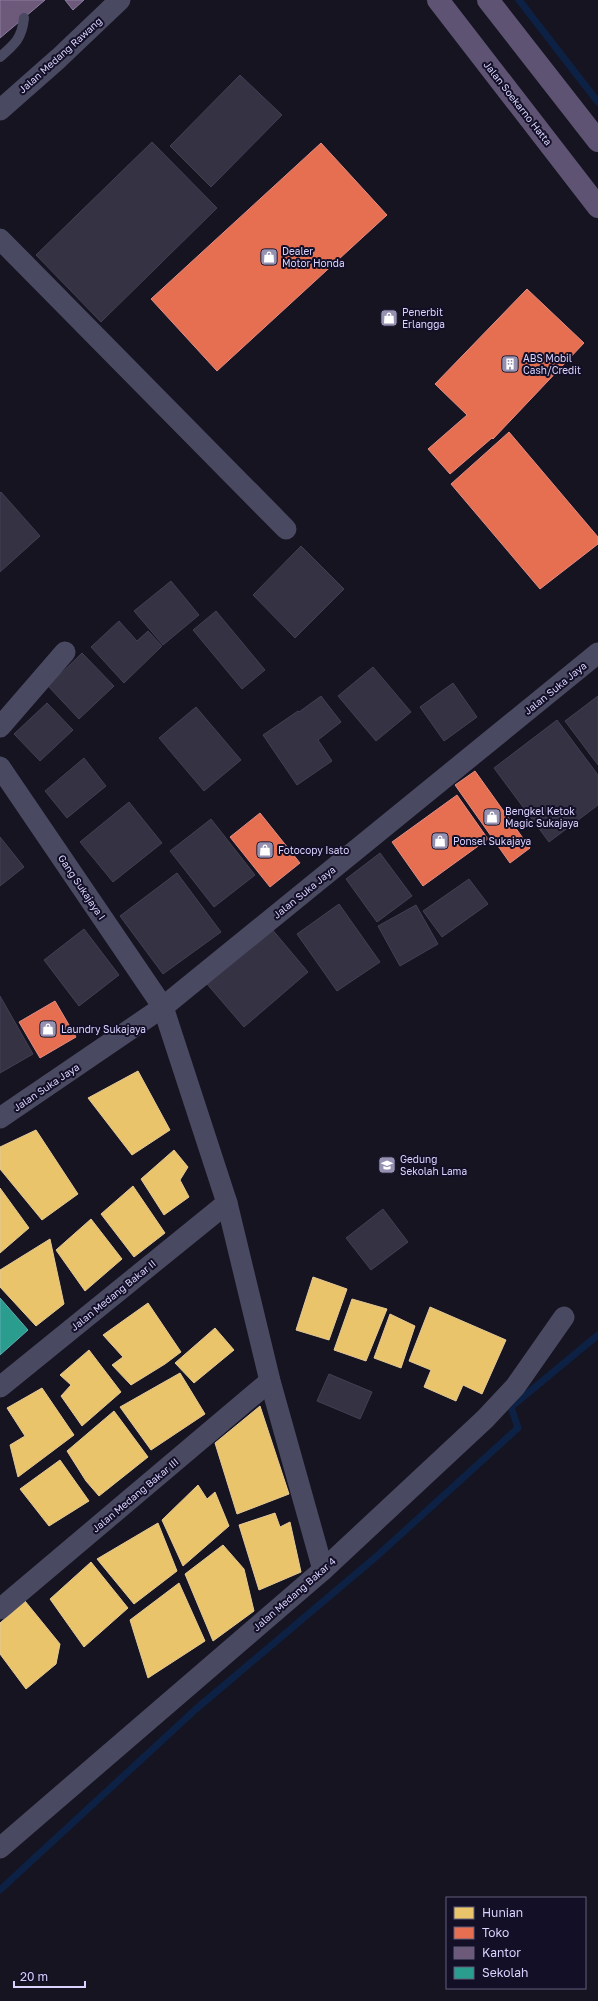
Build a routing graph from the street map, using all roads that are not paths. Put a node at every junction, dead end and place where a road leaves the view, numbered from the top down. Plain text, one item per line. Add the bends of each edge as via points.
1 (120, 0) edge
2 (438, 0) edge
3 (488, 0) edge
4 (24, 18) dead end
5 (0, 57) edge
6 (0, 110) edge
7 (598, 142) edge
8 (598, 207) edge
9 (0, 239) edge
10 (286, 529) dead end
11 (65, 652) dead end
12 (598, 653) edge
13 (0, 727) edge
14 (0, 767) edge
15 (163, 1007) junction
16 (0, 1118) edge
17 (227, 1203) junction
18 (564, 1317) dead end
19 (270, 1381) junction
20 (0, 1387) edge
21 (323, 1570) junction
22 (0, 1609) edge
23 (0, 1848) edge

1 - 6 street, Jalan Medang Rawang
2 - 8 main road, Jalan Soekarno Hatta
3 - 7 main road
4 - 5 lane via 17,41
9 - 10 street
11 - 13 street
12 - 15 street, Jalan Suka Jaya
14 - 15 street, Gang Sukajaya I
15 - 16 street, Jalan Suka Jaya
15 - 17 street, Gang Sukajaya I
17 - 19 street, Gang Sukajaya I
17 - 20 street, Jalan Medang Bakar II
18 - 21 street, Jalan Medang Bakar 4 via 515,1387 485,1419
19 - 21 street, Gang Sukajaya I
19 - 22 street, Jalan Medang Bakar III
21 - 23 street, Jalan Medang Bakar 4

